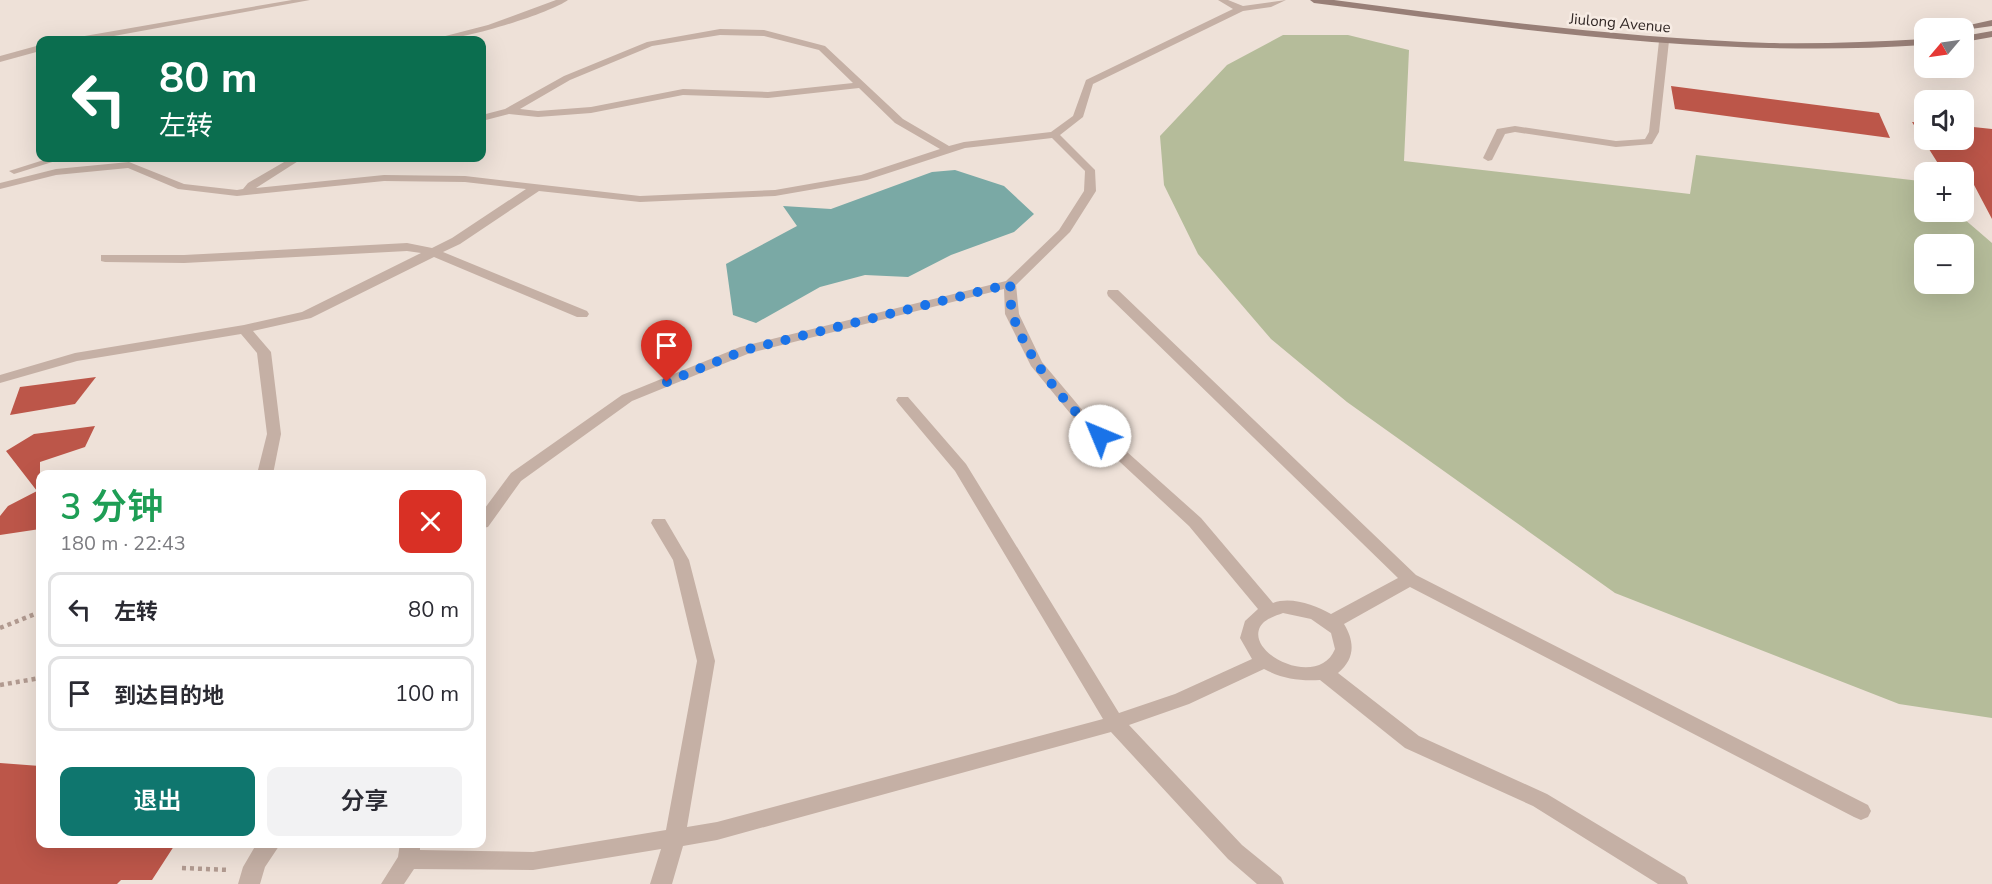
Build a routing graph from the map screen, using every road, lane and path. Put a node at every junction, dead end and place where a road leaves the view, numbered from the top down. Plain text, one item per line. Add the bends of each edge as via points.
1 (306, 0) edge
2 (564, 0) edge
3 (1222, 0) edge
4 (1282, 0) edge
5 (1314, 0) edge
6 (1375, 0) edge
7 (1242, 8) junction
8 (1992, 23) edge
9 (1974, 26) edge
10 (144, 28) junction
11 (1914, 32) edge
12 (1992, 34) edge
13 (101, 36) edge
14 (146, 36) edge
15 (452, 36) edge
16 (1974, 37) edge
17 (1664, 41) junction
18 (1914, 42) edge
19 (36, 49) edge
20 (0, 58) edge
21 (863, 85) junction
22 (509, 111) junction
23 (486, 117) edge
24 (1054, 135) junction
25 (948, 150) junction
26 (1488, 158) dead end
27 (46, 162) edge
28 (291, 162) edge
29 (14, 171) dead end
30 (0, 186) edge
31 (537, 187) junction
32 (248, 192) junction
33 (433, 252) junction
34 (105, 258) dead end
35 (1010, 284) junction
36 (1113, 293) dead end
37 (582, 314) dead end
38 (244, 329) junction
39 (0, 379) edge
40 (903, 400) dead end
41 (266, 470) edge
42 (486, 518) edge
43 (659, 523) dead end
44 (1410, 579) junction
45 (1268, 609) junction
46 (36, 614) edge
47 (1332, 622) junction
48 (0, 628) edge
49 (1264, 661) junction
50 (1324, 673) junction
51 (36, 679) edge
52 (0, 685) edge
53 (1115, 723) junction
54 (1861, 811) dead end
55 (675, 837) junction
56 (265, 848) edge
57 (409, 851) edge
58 (182, 868) dead end
59 (251, 878) edge
60 (392, 884) edge
61 (661, 884) edge
62 (1273, 884) edge
63 (1677, 884) edge

1 - 10 street
2 - 15 street via 490,27
3 - 7 street
4 - 7 street via 1264,8
5 - 17 main road, Jiulong Avenue
6 - 11 main road, Jiulong Avenue via 1656,32 1821,37
7 - 24 street via 1089,82 1078,117
8 - 9 main road
10 - 13 street
10 - 14 street
12 - 16 main road
17 - 18 main road, Jiulong Avenue via 1772,46
17 - 26 street via 1654,132 1648,142 1616,144 1515,129 1501,131
19 - 20 street
21 - 22 street via 768,95 683,92 591,110 538,114
21 - 22 street via 822,48 764,33 720,32 650,44 567,78
21 - 25 street via 899,121
22 - 23 street
24 - 25 street
24 - 35 street via 1090,170 1090,192 1064,232
25 - 31 street via 863,178 775,193 640,199
27 - 29 street
28 - 32 street
30 - 32 street via 56,172 129,165 182,187
31 - 32 street via 465,179 384,178
31 - 33 street via 456,242
33 - 34 street via 406,247 184,259
33 - 37 street
33 - 38 street via 306,315
35 - 42 street via 745,350 627,398 516,477
35 - 45 street via 1012,314 1036,363 1084,421 1195,522
36 - 44 street
38 - 39 street via 75,357
38 - 41 street via 264,352 274,434
40 - 53 street via 961,468
43 - 55 street via 681,560 706,661
44 - 47 street
44 - 54 street
45 - 47 street via 1297,606 1313,610
45 - 49 street via 1255,618 1249,629 1254,650
46 - 48 path
47 - 50 street via 1341,633 1344,653
49 - 50 street via 1298,675
49 - 53 street via 1182,699
50 - 63 street via 1412,742 1540,801
51 - 52 path
53 - 55 street via 740,825
53 - 62 street via 1235,852
55 - 57 street via 533,861
55 - 61 street
56 - 59 street
57 - 60 street
58 - 59 path

